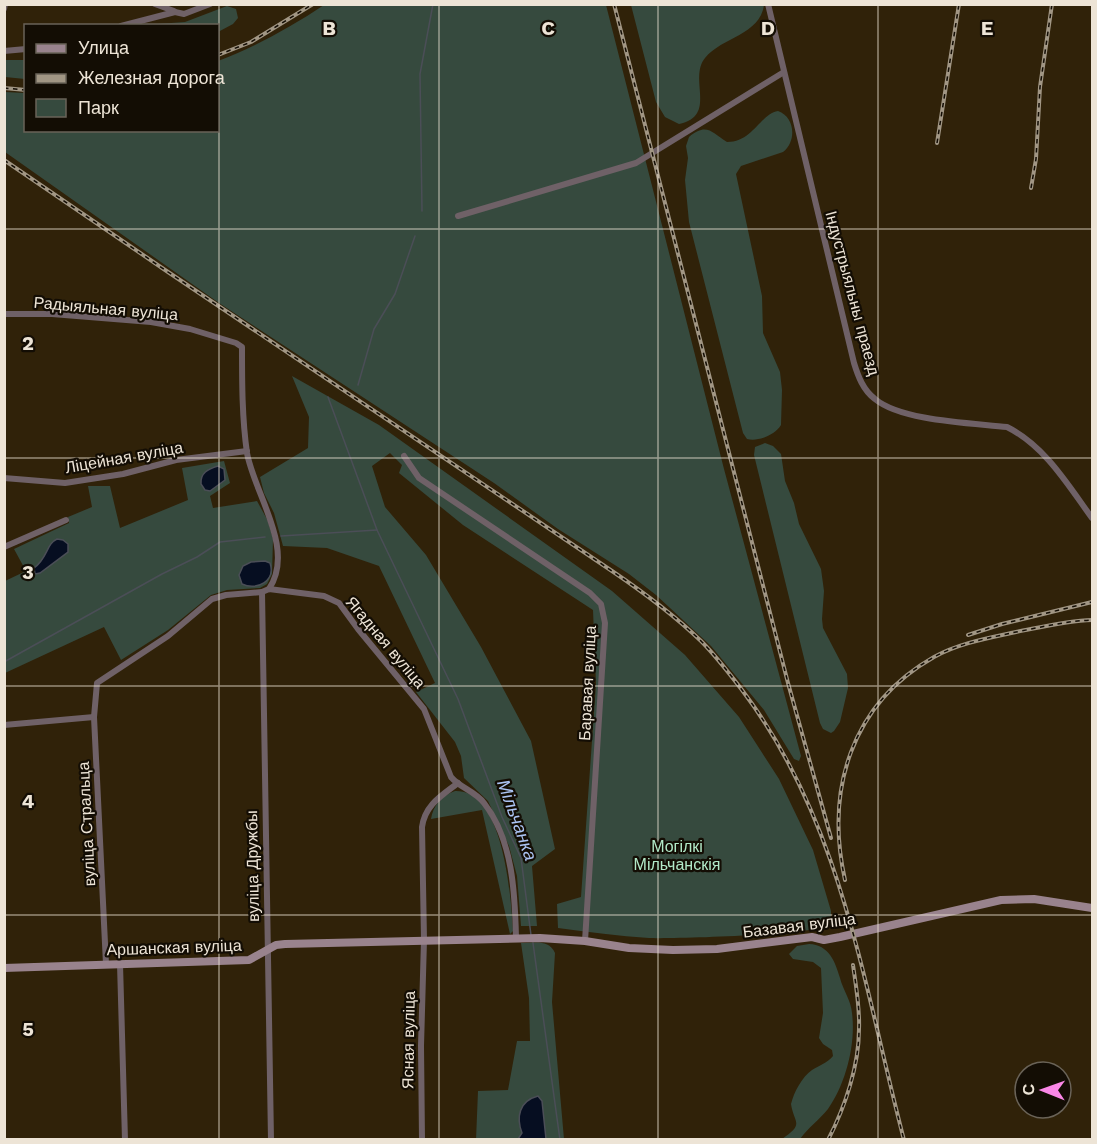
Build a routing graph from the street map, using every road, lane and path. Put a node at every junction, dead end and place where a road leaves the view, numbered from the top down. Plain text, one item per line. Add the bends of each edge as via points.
1 (5, 4) edge
2 (155, 4) edge
3 (210, 4) edge
4 (768, 4) edge
5 (4, 9) edge
6 (175, 12) junction
7 (129, 24) edge
8 (24, 49) edge
9 (4, 51) edge
10 (784, 72) junction
11 (458, 216) dead end
12 (4, 314) edge
13 (247, 451) junction
14 (404, 456) dead end
15 (4, 478) edge
16 (1092, 518) edge
17 (66, 520) dead end
18 (4, 547) edge
19 (265, 590) junction
20 (97, 683) joint
21 (94, 717) junction
22 (4, 725) edge
23 (458, 783) junction
24 (1092, 908) edge
25 (519, 938) junction
26 (424, 940) junction
27 (585, 941) junction
28 (267, 951) junction
29 (120, 963) junction
30 (106, 964) junction
31 (4, 968) edge
32 (125, 1140) edge
33 (271, 1140) edge
34 (422, 1140) edge

1 - 5 street
2 - 6 street
3 - 6 street via 184,14
4 - 10 street, Індустрыяльны праезд
6 - 7 street
8 - 9 street
10 - 11 street via 636,163
10 - 16 street, Індустрыяльны праезд via 854,363 863,386 884,406 904,413 1007,427 1021,434 1051,462
12 - 13 street, Радыяльная вуліца via 150,322 236,342 242,347
13 - 15 street, Ліцейная вуліца via 176,460 65,483
13 - 19 street, Радыяльная вуліца via 276,542 274,578
14 - 27 street, Баравая вуліца via 419,478 601,604 605,623
17 - 18 street
19 - 20 street, Ягадная вуліца via 212,599 168,636
19 - 23 street, Ягадная вуліца via 324,596 339,603 424,709 449,772
19 - 28 street, вуліца Дружбы
20 - 21 street, вуліца Стральца
21 - 22 street
21 - 30 street, вуліца Стральца
23 - 25 street, Ягадная вуліца via 485,804 506,848
23 - 26 street, Ясная вуліца via 436,799 423,819
24 - 27 street, Базавая вуліца via 1034,899 1001,900 824,940 812,937 717,950 629,948
25 - 26 street, Аршанская вуліца
25 - 27 street, Базавая вуліца
26 - 28 street, Аршанская вуліца via 285,944
26 - 34 street, Ясная вуліца
28 - 29 street, Аршанская вуліца via 249,960
28 - 33 street, вуліца Дружбы
29 - 30 street, Аршанская вуліца
29 - 32 street
30 - 31 street, Аршанская вуліца

